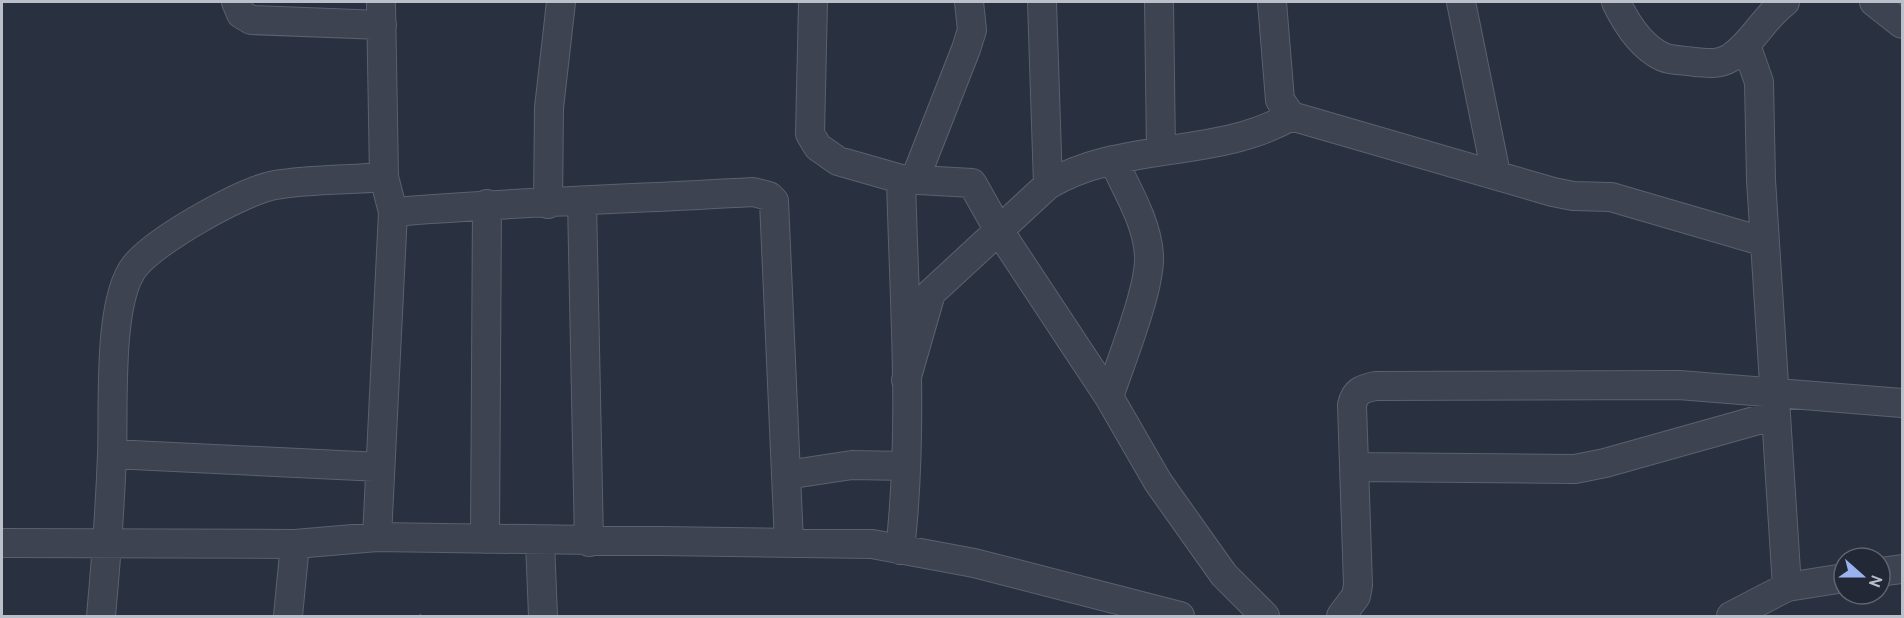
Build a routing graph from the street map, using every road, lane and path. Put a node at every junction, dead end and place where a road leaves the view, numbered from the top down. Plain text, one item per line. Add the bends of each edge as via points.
1 (236, 2) edge
2 (561, 2) edge
3 (813, 2) edge
4 (969, 2) edge
5 (1042, 2) edge
6 (1159, 2) edge
7 (1272, 2) edge
8 (1461, 2) edge
9 (1616, 2) edge
10 (1785, 2) edge
11 (381, 13) edge
12 (1746, 45) junction
13 (1291, 116) junction
14 (1161, 151) junction
15 (1113, 160) junction
16 (1496, 174) junction
17 (384, 177) junction
18 (908, 179) junction
19 (1048, 185) junction
20 (582, 201) junction
21 (487, 204) junction
22 (548, 204) junction
23 (393, 212) junction
24 (998, 229) junction
25 (1765, 242) junction
26 (906, 380) junction
27 (1109, 398) junction
28 (1902, 403) edge
29 (1775, 404) junction
30 (112, 454) junction
31 (906, 466) junction
32 (380, 467) junction
33 (1356, 467) junction
34 (786, 475) junction
35 (377, 537) junction
36 (485, 540) junction
37 (540, 542) junction
38 (589, 542) junction
39 (2, 543) edge
40 (789, 543) junction
41 (295, 544) junction
42 (107, 545) junction
43 (900, 550) junction
44 (1832, 580) edge
45 (1787, 587) junction
46 (101, 616) edge
47 (288, 616) edge
48 (543, 616) edge
49 (1180, 616) edge
50 (1265, 616) edge
51 (1341, 616) edge
52 (1731, 616) edge

1 - 11 street via 240,14 251,20
2 - 22 street via 549,108
3 - 18 street via 810,134 818,147 838,161
4 - 18 street via 972,30 966,49
5 - 19 street
6 - 14 street
7 - 13 street via 1280,100
8 - 16 street
9 - 12 street via 1646,46 1665,58 1716,64
10 - 12 street via 1762,22
11 - 17 street
12 - 25 street via 1759,82
13 - 14 street via 1262,130
13 - 16 street
14 - 15 street
15 - 19 street via 1070,172
15 - 27 street via 1138,212 1149,256 1145,286
16 - 25 street via 1553,192 1632,202
17 - 23 street
17 - 30 street via 274,185 241,197 168,238 134,267 119,308
18 - 24 street via 972,183
18 - 26 street
19 - 24 street
20 - 22 street
20 - 34 street via 753,192 774,201
20 - 38 street
21 - 22 street
21 - 23 street
21 - 36 street
23 - 32 street
24 - 26 street via 931,293
24 - 27 street
25 - 29 street
26 - 31 street
27 - 50 street via 1172,501 1224,575
28 - 29 street
29 - 33 street via 1605,463 1575,469
29 - 33 street via 1679,385 1374,386 1361,389 1354,397
29 - 45 street
30 - 32 street
30 - 42 street
31 - 34 street via 852,465
31 - 43 street
32 - 35 street
33 - 51 street via 1358,585 1356,596
34 - 40 street
35 - 36 street
35 - 41 street
36 - 37 street
37 - 38 street
37 - 48 street
38 - 40 street
39 - 42 street
40 - 43 street via 872,544
41 - 42 street
41 - 47 street
42 - 46 street
43 - 49 street via 974,563
44 - 45 street
45 - 52 street

